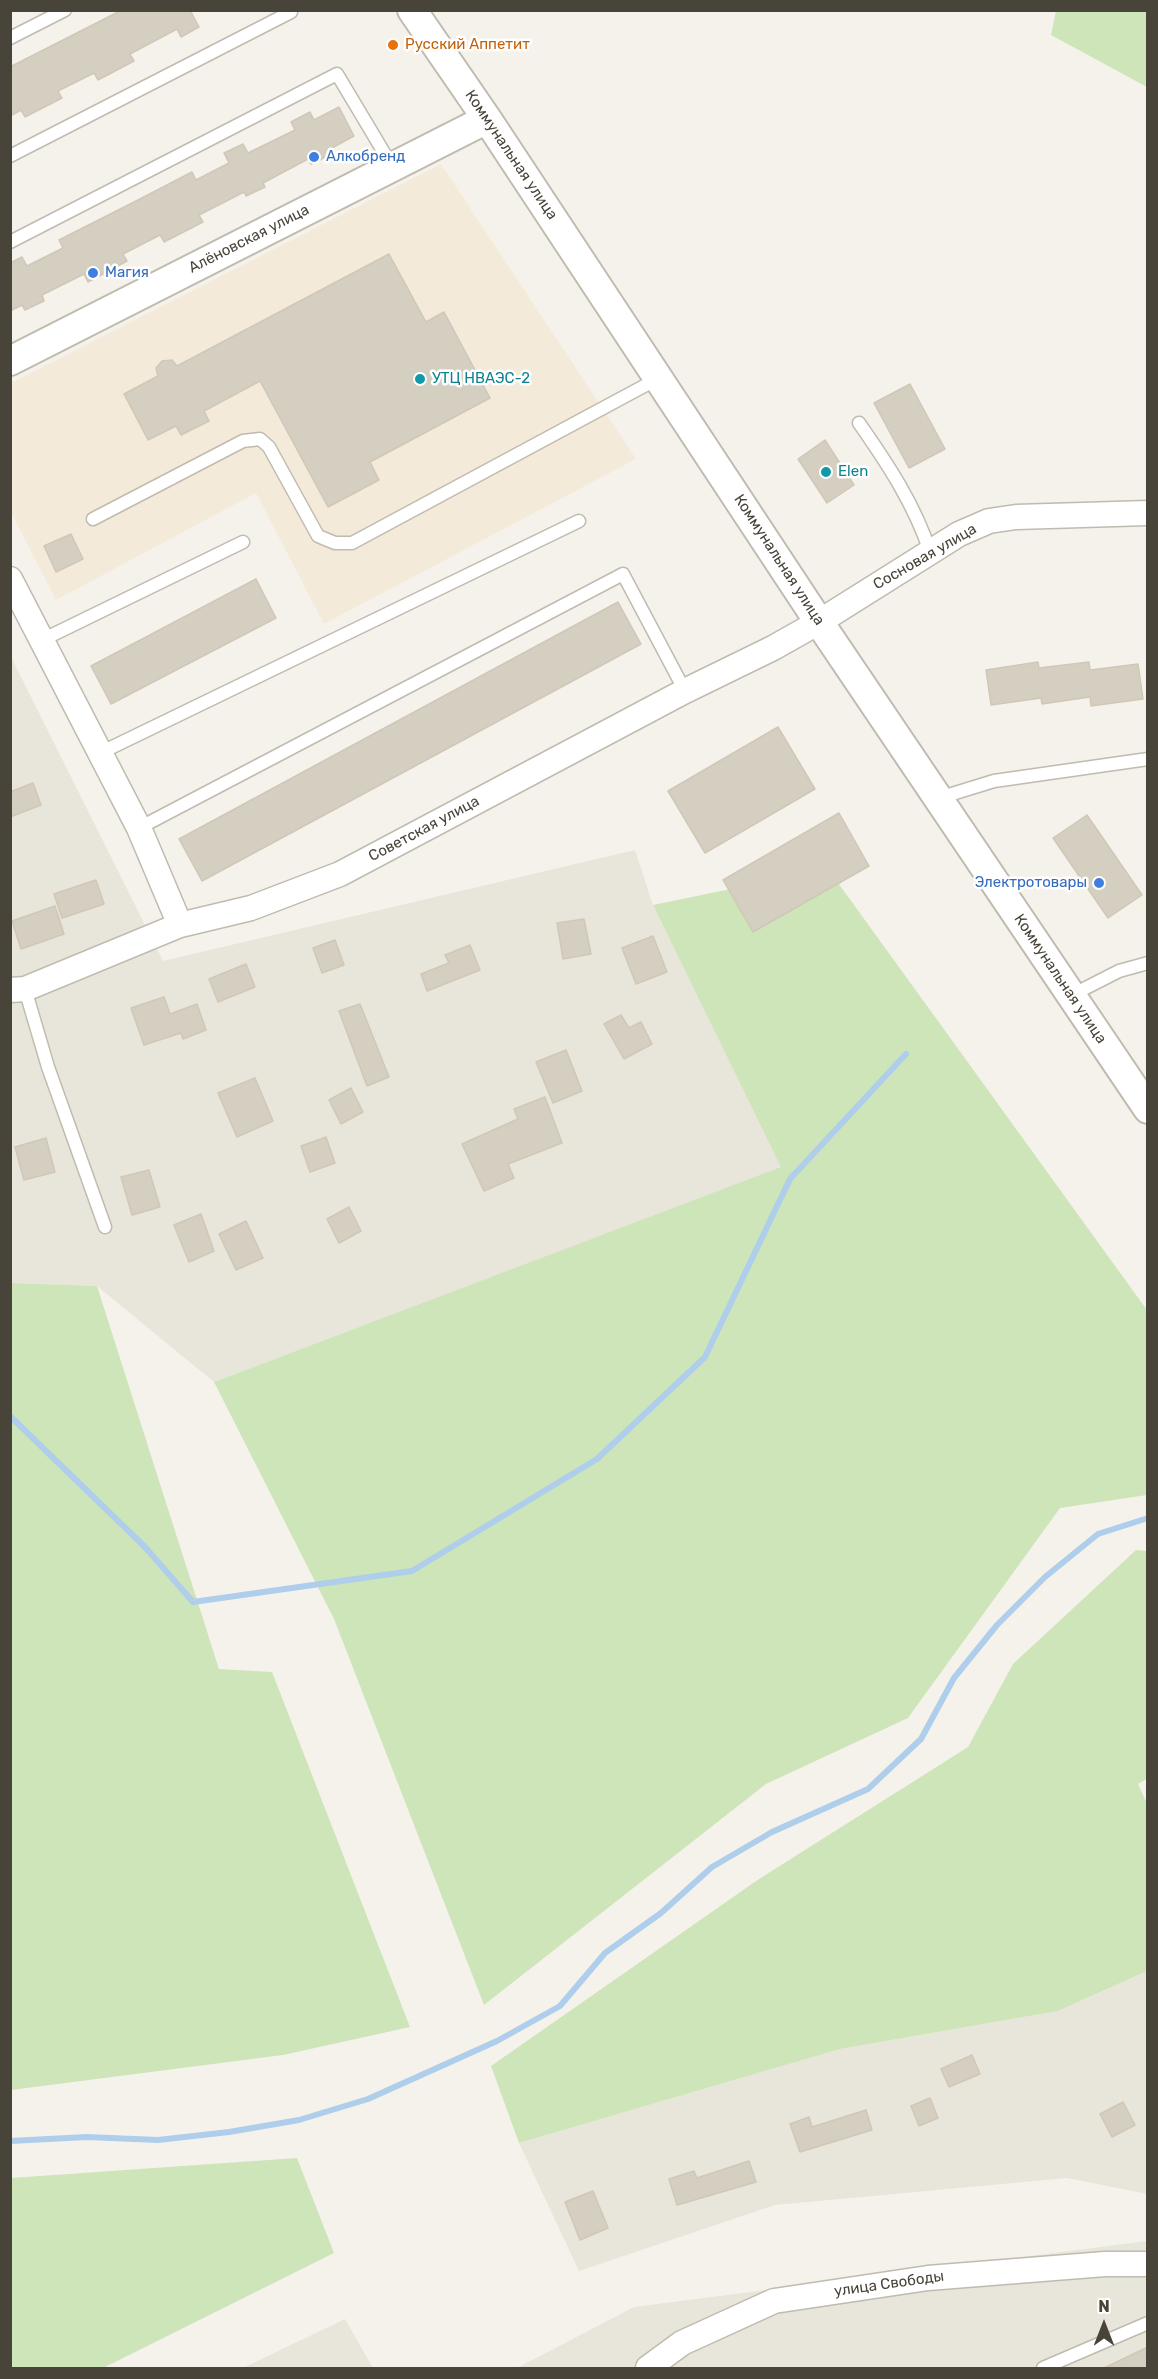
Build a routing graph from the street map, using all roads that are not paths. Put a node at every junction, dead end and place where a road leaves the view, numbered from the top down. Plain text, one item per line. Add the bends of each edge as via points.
1 (65, 10) edge
2 (412, 10) edge
3 (291, 12) dead end
4 (10, 38) edge
5 (487, 118) junction
6 (10, 156) edge
7 (392, 166) junction
8 (10, 242) edge
9 (10, 361) edge
10 (660, 378) junction
11 (859, 423) dead end
12 (1148, 513) edge
13 (93, 519) dead end
14 (579, 521) dead end
15 (243, 542) dead end
16 (930, 552) junction
17 (10, 579) edge
18 (819, 622) junction
19 (42, 640) junction
20 (685, 691) junction
21 (100, 753) junction
22 (1148, 759) edge
23 (938, 798) junction
24 (139, 828) junction
25 (180, 925) junction
26 (1148, 963) edge
27 (18, 990) edge
28 (1071, 995) junction
29 (1148, 1109) edge
30 (105, 1227) dead end
31 (1148, 2264) edge
32 (1148, 2323) edge
33 (648, 2368) edge
34 (1043, 2368) edge

1 - 4 lane
2 - 5 street, Коммунальная улица
3 - 6 lane
5 - 7 street, Алёновская улица
5 - 10 street, Коммунальная улица
7 - 8 lane via 337,74
7 - 9 street, Алёновская улица
10 - 13 lane via 352,543 335,543 318,536 269,447 260,439 243,441
10 - 18 street, Коммунальная улица
11 - 16 lane via 891,470
12 - 16 street, Сосновая улица via 998,520 959,534
14 - 21 lane
15 - 19 lane
16 - 18 street, Сосновая улица
17 - 19 street
18 - 20 street, Советская улица
18 - 23 street, Коммунальная улица
19 - 21 street
20 - 24 lane via 623,574
20 - 25 street, Советская улица via 340,874 251,908
21 - 24 street
22 - 23 lane via 994,781
23 - 28 street, Коммунальная улица
24 - 25 street
25 - 27 street, Советская улица
26 - 28 lane via 1119,971
27 - 30 lane
28 - 29 street, Коммунальная улица
31 - 33 street, улица Свободы via 928,2278 774,2301 682,2343
32 - 34 lane

